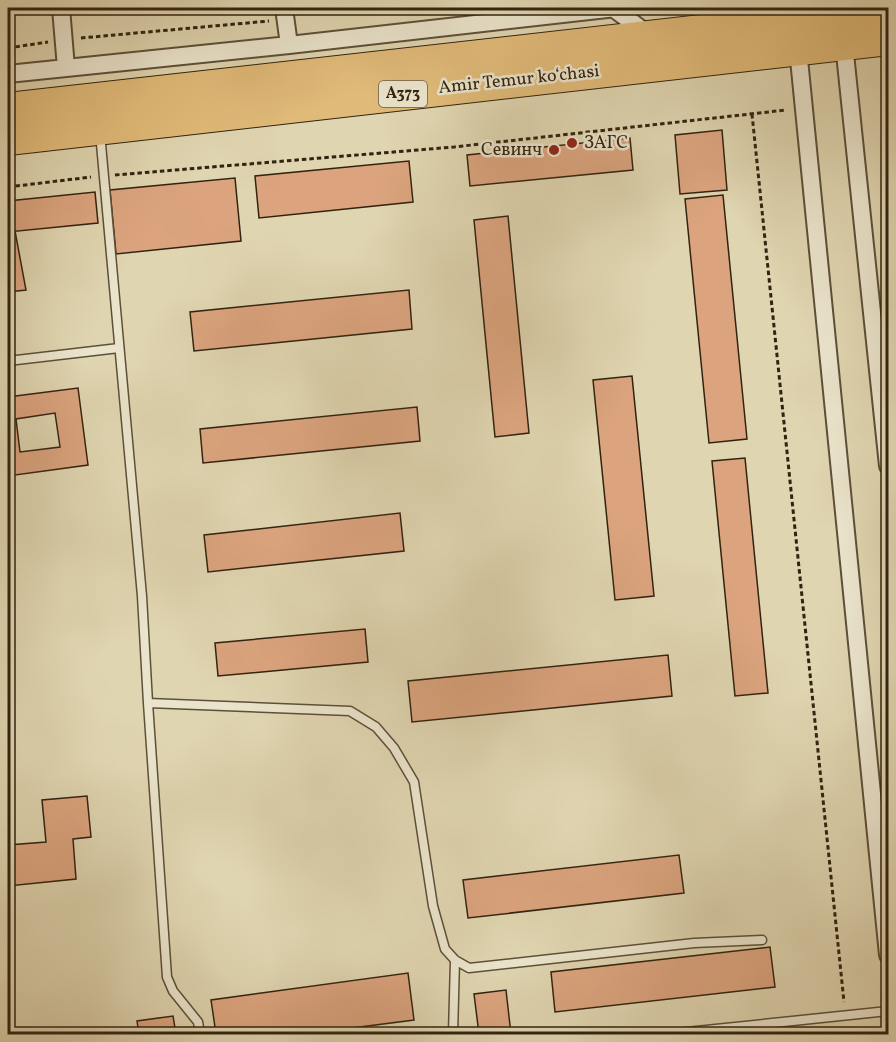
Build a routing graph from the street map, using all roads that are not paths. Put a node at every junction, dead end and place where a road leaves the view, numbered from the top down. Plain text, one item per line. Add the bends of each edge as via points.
1 (61, 8) edge
2 (614, 8) edge
3 (888, 10) edge
4 (285, 13) edge
5 (652, 37) junction
6 (888, 39) edge
7 (844, 44) junction
8 (289, 45) junction
9 (798, 49) junction
10 (66, 68) junction
11 (8, 74) edge
12 (8, 109) edge
13 (100, 128) junction
14 (8, 138) edge
15 (119, 348) junction
16 (8, 361) edge
17 (888, 466) edge
18 (148, 703) junction
19 (762, 940) dead end
20 (888, 955) edge
21 (455, 960) junction
22 (888, 1011) edge
23 (200, 1035) edge
24 (453, 1035) edge
25 (668, 1035) edge

1 - 10 street
2 - 5 street
2 - 8 street
3 - 5 highway, Amir Temur koʻchasi / A373
4 - 8 street
5 - 12 highway, Amir Temur koʻchasi / A373
6 - 7 highway, Amir Temur koʻchasi / A373
7 - 9 highway, Amir Temur koʻchasi / A373
7 - 17 street
8 - 10 street
9 - 13 highway, Amir Temur koʻchasi / A373
9 - 20 street
10 - 11 street
13 - 14 highway, Amir Temur koʻchasi / A373
13 - 15 lane
15 - 16 lane
15 - 18 lane
18 - 21 lane via 350,711 376,728 394,748 414,782 433,906 445,949
18 - 23 lane via 167,977 173,991 198,1022
19 - 21 lane via 694,943 469,968
21 - 24 lane
22 - 25 lane

